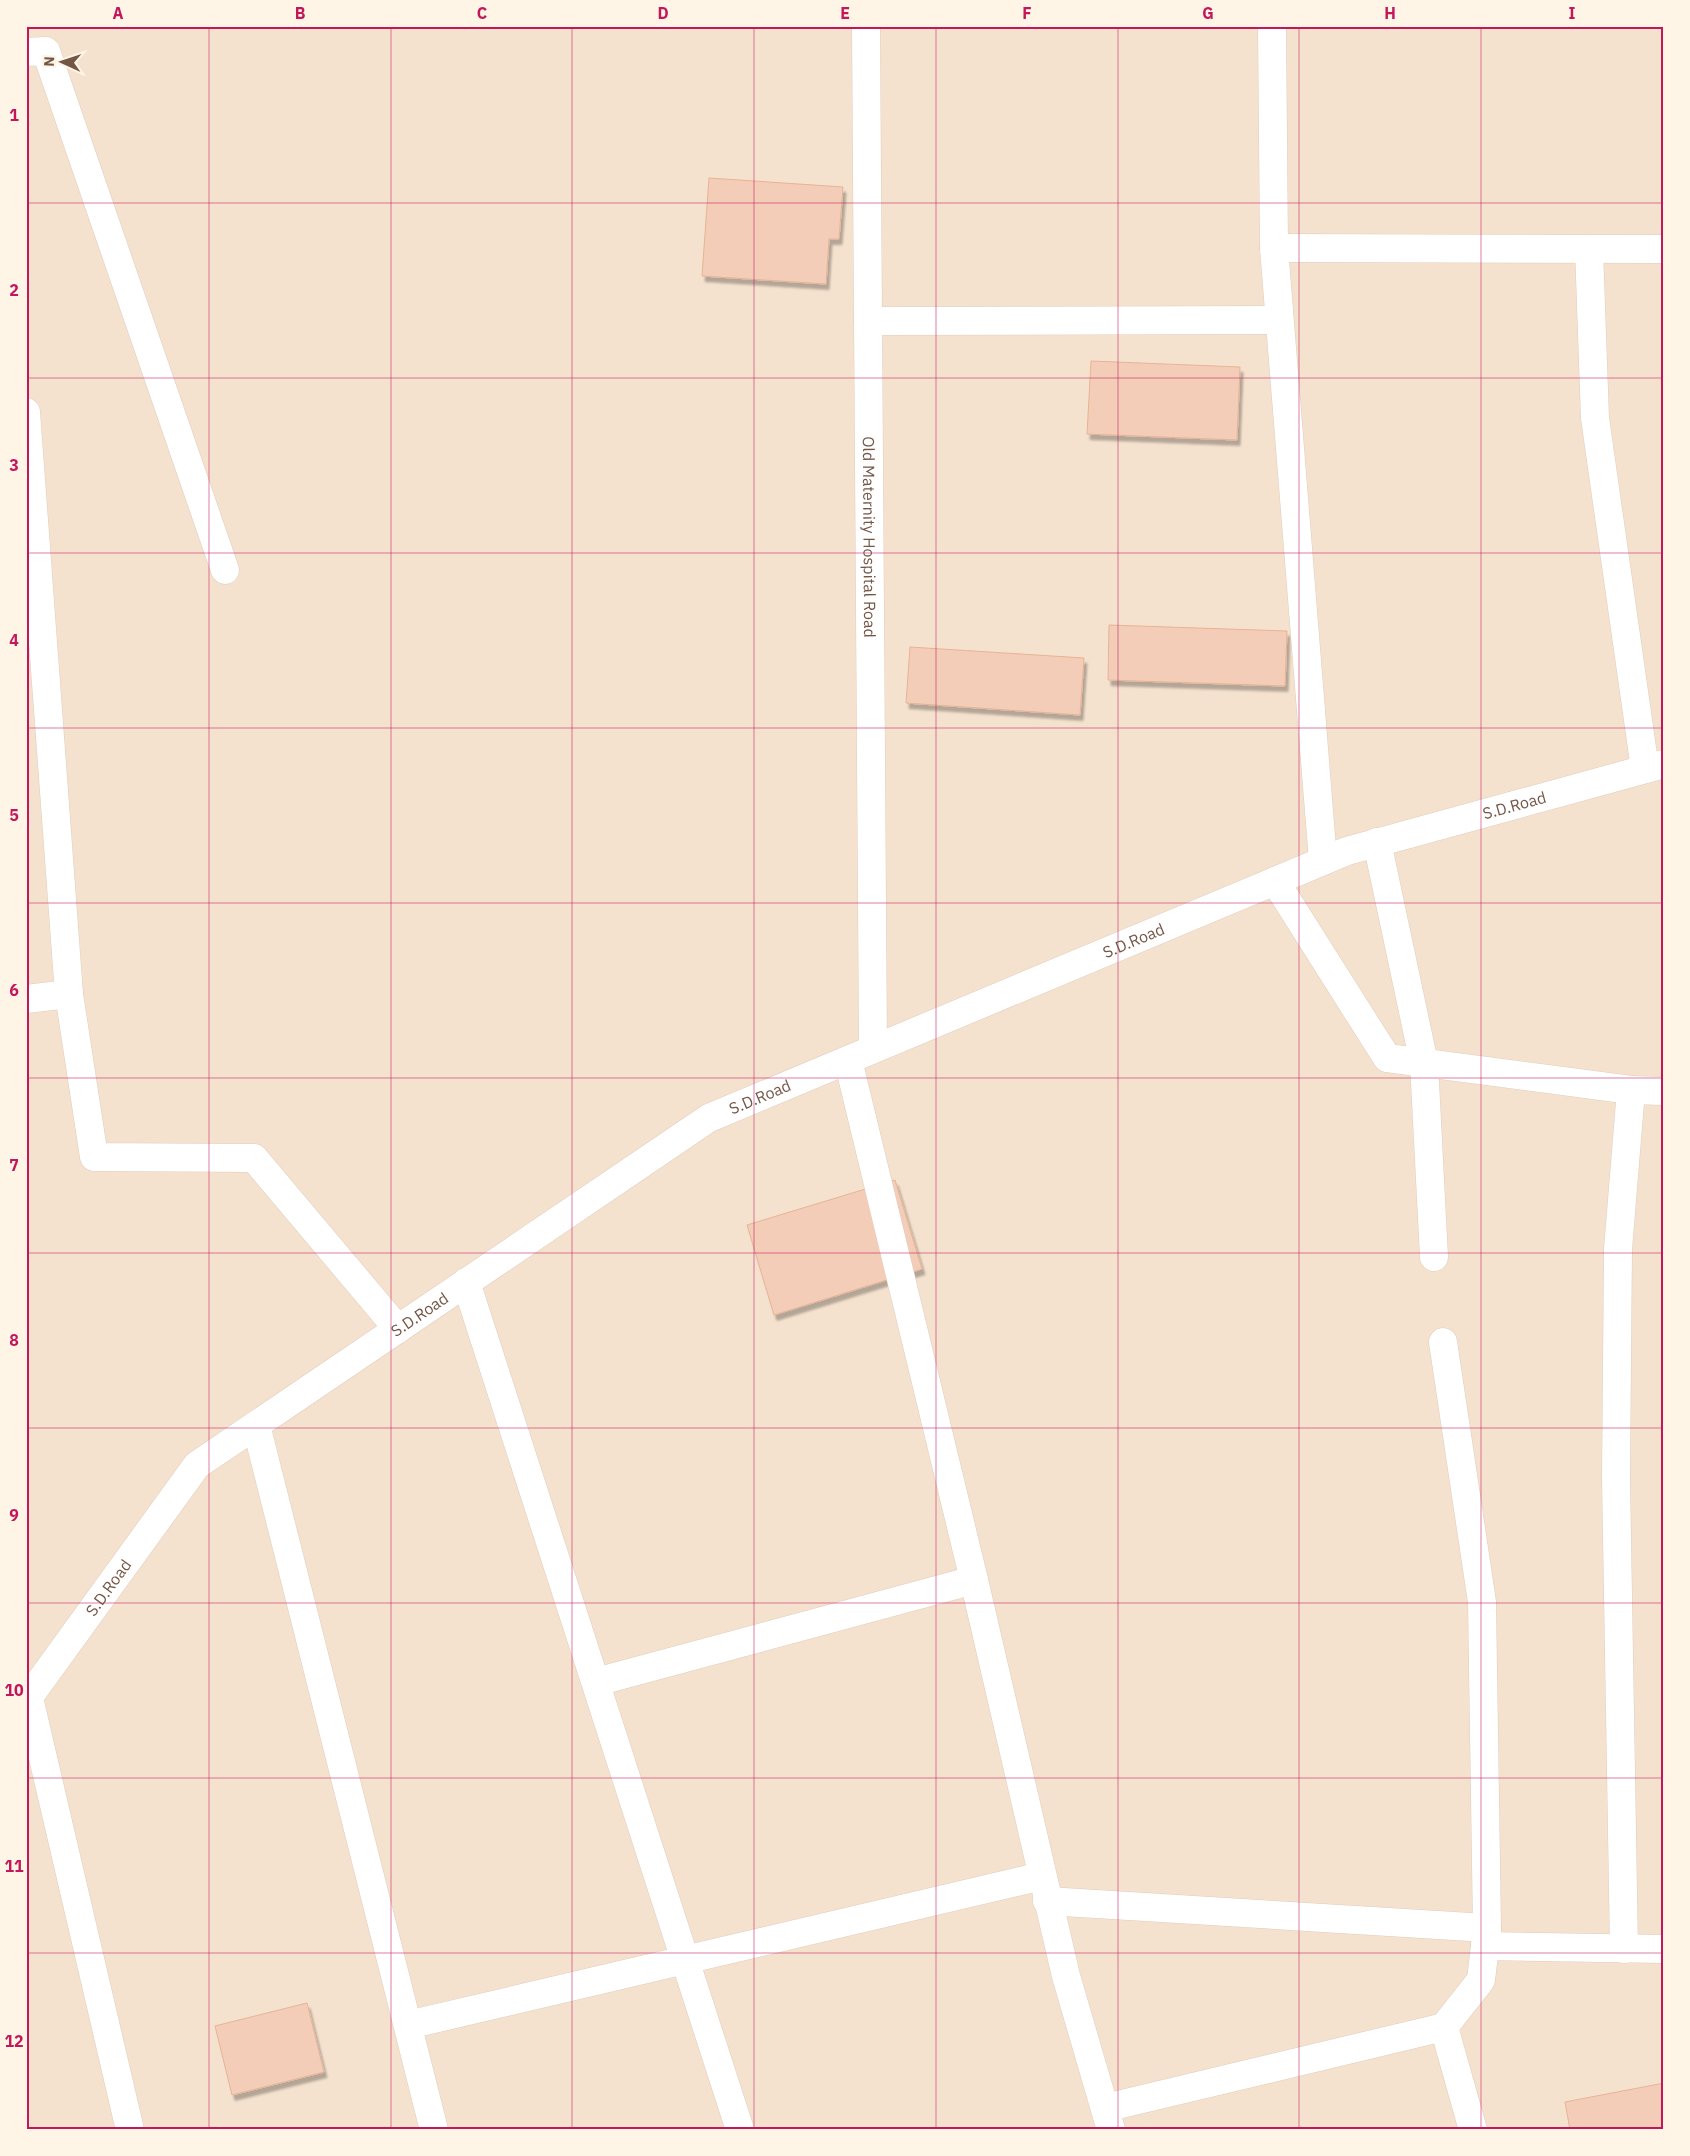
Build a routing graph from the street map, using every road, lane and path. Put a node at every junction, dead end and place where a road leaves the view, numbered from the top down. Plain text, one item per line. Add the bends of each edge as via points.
1 (866, 26) edge
2 (1272, 26) edge
3 (26, 52) edge
4 (1274, 248) junction
5 (1589, 249) junction
6 (1664, 249) edge
7 (1280, 320) junction
8 (868, 321) junction
9 (26, 412) edge
10 (226, 570) dead end
11 (1655, 766) edge
12 (1377, 842) junction
13 (1323, 861) junction
14 (1275, 881) junction
15 (69, 994) junction
16 (26, 998) edge
17 (873, 1049) junction
18 (848, 1060) junction
19 (1424, 1063) junction
20 (1631, 1090) junction
21 (1664, 1091) edge
22 (1434, 1257) dead end
23 (466, 1282) junction
24 (398, 1329) junction
25 (1442, 1342) dead end
26 (256, 1425) junction
27 (974, 1580) junction
28 (596, 1682) junction
29 (28, 1700) edge
30 (1044, 1889) junction
31 (1486, 1937) junction
32 (1624, 1949) junction
33 (1664, 1950) edge
34 (685, 1960) junction
35 (408, 2025) junction
36 (1444, 2027) junction
37 (1108, 2119) edge
38 (130, 2130) edge
39 (434, 2130) edge
40 (740, 2130) edge
41 (1473, 2130) edge

1 - 8 street, Old Maternity Hospital Road
2 - 4 street
3 - 10 street via 46,51
4 - 5 street
4 - 7 street
5 - 6 street
5 - 11 street via 1595,418
7 - 8 street
7 - 13 street
8 - 17 street, Old Maternity Hospital Road
9 - 15 street
11 - 12 street, S.D.Road
12 - 13 street, S.D.Road
12 - 19 street
13 - 14 street, S.D.Road
14 - 17 street, S.D.Road
14 - 19 street via 1387,1058
15 - 16 street
15 - 24 street via 94,1157 254,1158
17 - 18 street, S.D.Road
18 - 23 street, S.D.Road via 708,1118
18 - 27 street
19 - 20 street
19 - 22 street
20 - 21 street
20 - 32 street via 1618,1249 1616,1478
23 - 24 street, S.D.Road
23 - 28 street
24 - 26 street, S.D.Road
25 - 31 street via 1482,1602
26 - 29 street, S.D.Road via 197,1465
26 - 35 street
27 - 28 street
27 - 30 street
28 - 34 street
29 - 38 street
30 - 31 street
30 - 34 street
30 - 37 street
31 - 32 street
31 - 36 street via 1481,1980
32 - 33 street
34 - 35 street
34 - 40 street
35 - 39 street
36 - 37 street
36 - 41 street

